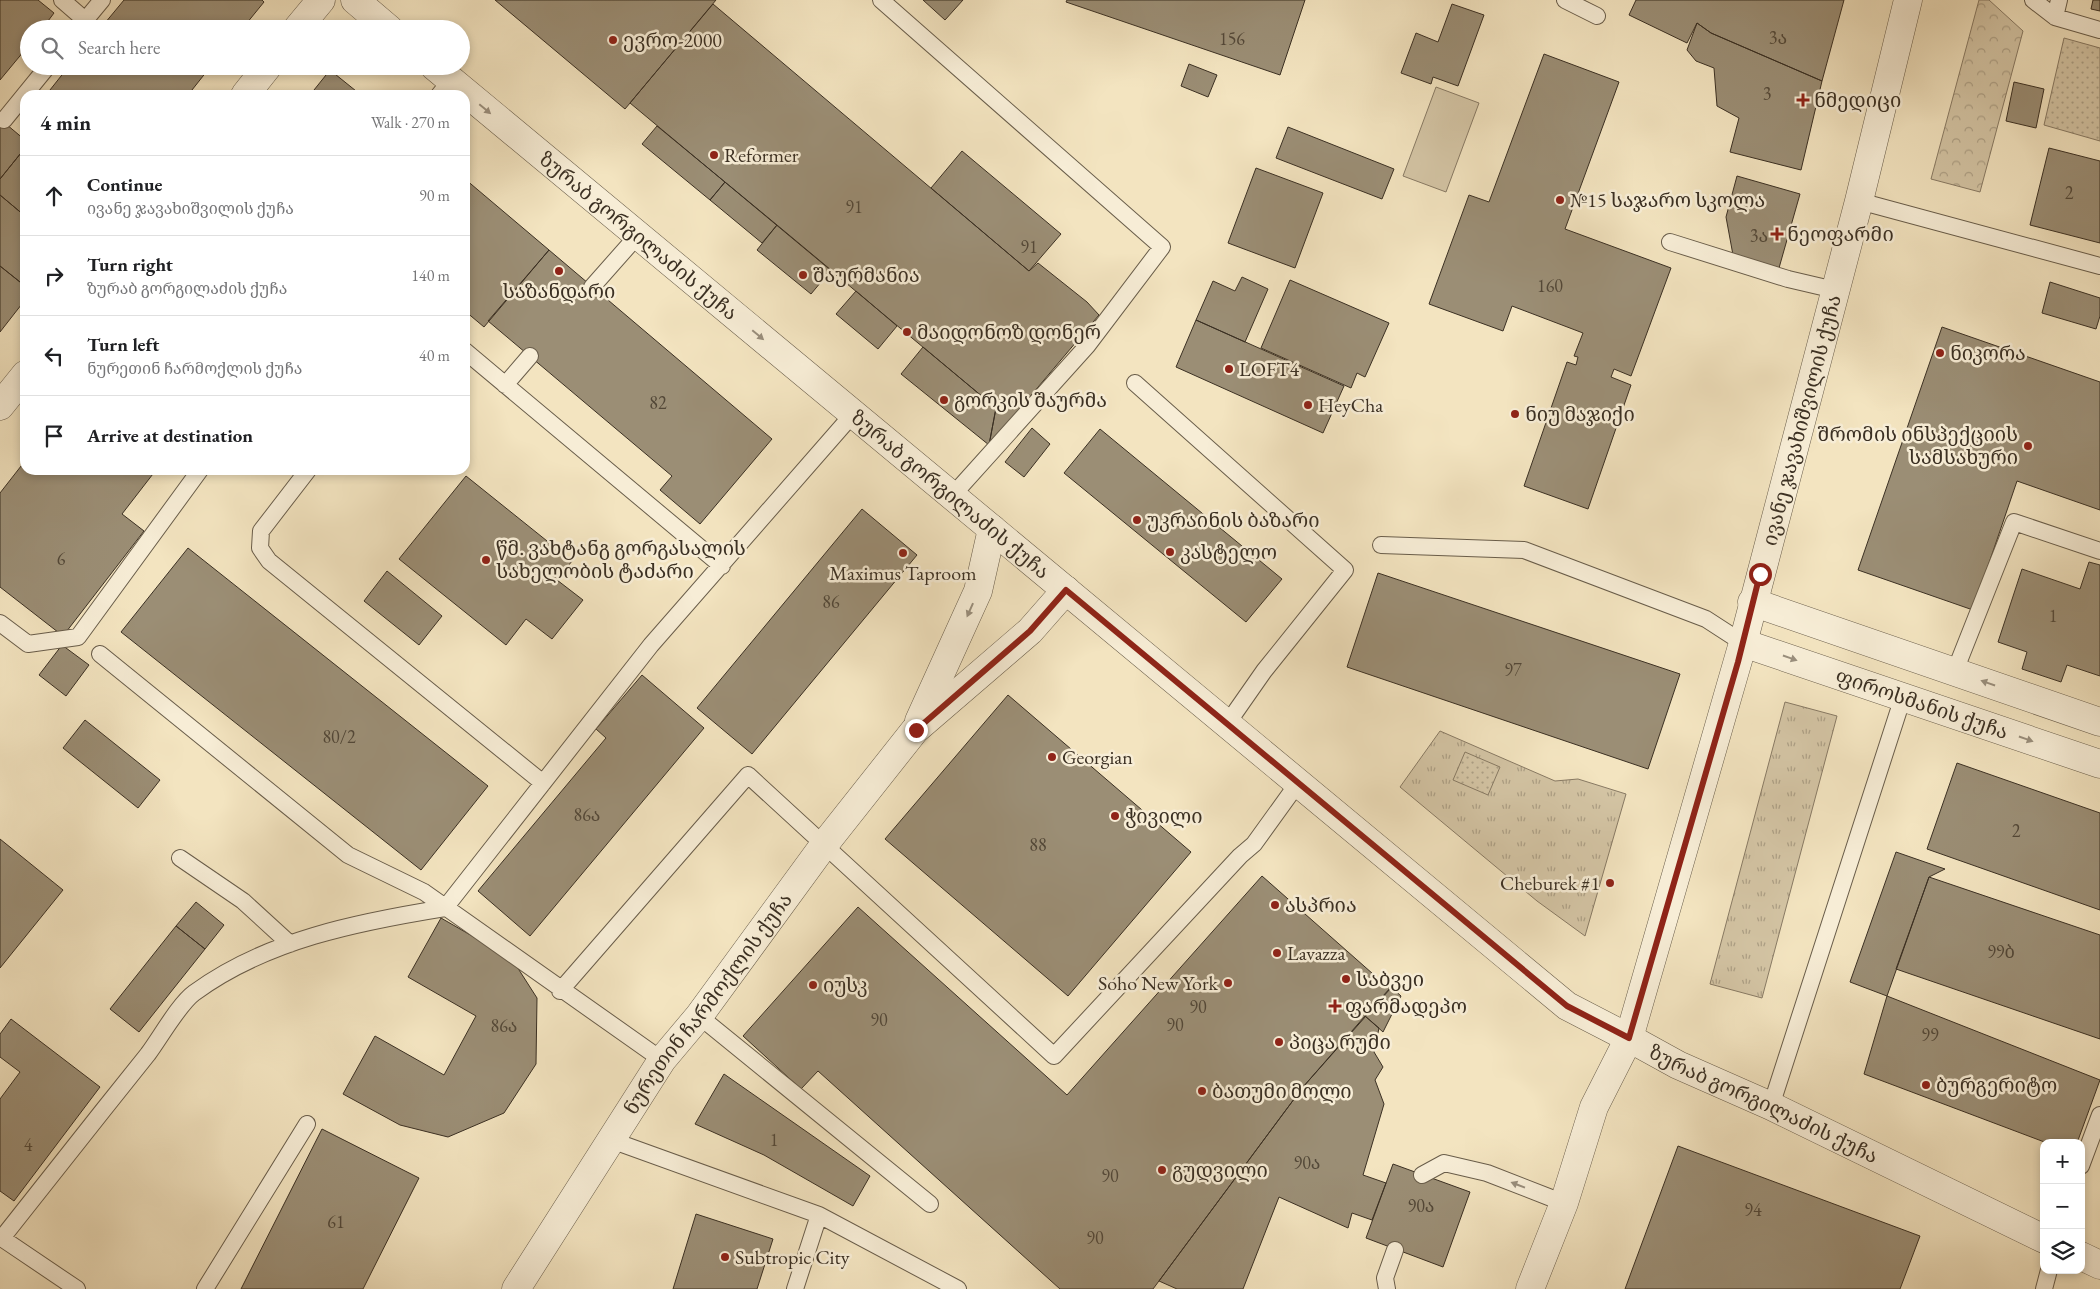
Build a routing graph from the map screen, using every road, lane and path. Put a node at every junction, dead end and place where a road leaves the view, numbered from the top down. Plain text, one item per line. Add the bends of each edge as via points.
1 (62, 0) edge
2 (102, 0) edge
3 (321, 0) edge
4 (355, 0) edge
5 (881, 0) edge
6 (1565, 0) edge
7 (1908, 0) edge
8 (2033, 0) edge
9 (2059, 0) edge
10 (1597, 16) dead end
11 (2055, 17) junction
12 (79, 20) edge
13 (85, 20) edge
14 (304, 20) edge
15 (379, 20) edge
16 (2100, 30) edge
17 (41, 75) edge
18 (261, 75) edge
19 (441, 81) edge
20 (28, 90) edge
21 (249, 90) edge
22 (453, 90) edge
23 (20, 100) edge
24 (470, 104) edge
25 (4, 120) dead end
26 (1859, 201) junction
27 (638, 235) junction
28 (1670, 242) dead end
29 (2100, 266) edge
30 (592, 287) dead end
31 (1834, 290) junction
32 (470, 355) edge
33 (530, 356) dead end
34 (20, 381) edge
35 (1135, 383) dead end
36 (505, 384) junction
37 (0, 406) edge
38 (853, 414) junction
39 (196, 475) edge
40 (304, 475) edge
41 (952, 496) junction
42 (992, 529) junction
43 (1381, 545) dead end
44 (2100, 551) edge
45 (722, 566) junction
46 (1066, 590) junction
47 (1752, 602) junction
48 (0, 623) edge
49 (1743, 643) junction
50 (100, 654) dead end
51 (1954, 671) junction
52 (1903, 697) junction
53 (2100, 722) edge
54 (1227, 724) junction
55 (916, 730) junction
56 (2100, 764) edge
57 (543, 783) junction
58 (1298, 783) junction
59 (824, 845) junction
60 (180, 858) dead end
61 (445, 908) junction
62 (290, 944) junction
63 (560, 991) junction
64 (700, 1016) junction
65 (1629, 1038) junction
66 (662, 1060) junction
67 (1771, 1106) junction
68 (2100, 1115) edge
69 (307, 1124) dead end
70 (611, 1140) junction
71 (2085, 1155) edge
72 (1422, 1174) dead end
73 (1564, 1203) junction
74 (930, 1204) dead end
75 (819, 1215) junction
76 (2040, 1236) edge
77 (1, 1237) edge
78 (1395, 1250) dead end
79 (2085, 1258) edge
80 (2100, 1265) edge
81 (2048, 1274) edge
82 (77, 1289) edge
83 (205, 1289) edge
84 (516, 1289) edge
85 (795, 1289) edge
86 (958, 1289) edge
87 (1387, 1289) edge
88 (1530, 1289) edge
89 (2044, 1289) edge

1 - 12 lane
2 - 13 lane
3 - 14 street
4 - 15 street
5 - 41 lane via 1162,247 1087,346
6 - 10 lane
7 - 26 street, ივანე ჯავახიშვილის ქუჩა
8 - 11 lane
9 - 11 lane
11 - 16 lane
17 - 20 lane
18 - 21 street
19 -> 22 street, ზურაბ გორგილაძის ქუჩა
23 - 25 lane
24 -> 27 street, ზურაბ გორგილაძის ქუჩა
26 - 29 lane
26 - 31 street, ივანე ჯავახიშვილის ქუჩა
27 - 30 lane
27 -> 38 street, ზურაბ გორგილაძის ქუჩა
28 - 31 lane via 1788,280
31 - 47 street, ივანე ჯავახიშვილის ქუჩა
32 - 36 lane
33 - 36 lane
34 - 37 street
35 - 54 lane via 1345,570 1264,671
36 - 45 lane
38 - 41 street, ზურაბ გორგილაძის ქუჩა
38 - 45 lane
39 - 48 lane via 78,637 28,644
40 - 57 lane via 261,531 260,548 265,555
41 - 42 street, ზურაბ გორგილაძის ქუჩა
42 - 46 street, ზურაბ გორგილაძის ქუჩა
42 -> 55 street, ნურეთინ ჩარმოქლის ქუჩა via 978,591
43 - 49 lane via 1524,550 1706,619
44 - 51 lane via 2014,522
45 - 57 lane via 651,645
46 - 54 street, ზურაბ გორგილაძის ქუჩა
46 - 55 street, ნურეთინ ჩარმოქლის ქუჩა via 1030,631
47 - 49 street, ივანე ჯავახიშვილის ქუჩა
47 - 51 street, ფიროსმანის ქუჩა
49 -> 52 street, ფიროსმანის ქუჩა
49 - 65 street, ივანე ჯავახიშვილის ქუჩა
50 - 61 lane via 348,855 424,892
53 -> 51 street, ფიროსმანის ქუჩა
52 -> 56 street, ფიროსმანის ქუჩა
52 - 67 lane
54 - 58 street, ზურაბ გორგილაძის ქუჩა
55 - 59 street, ნურეთინ ჩარმოქლის ქუჩა
57 - 61 lane
58 - 59 lane via 1254,844 1054,1056
58 - 65 street, ზურაბ გორგილაძის ქუჩა via 1567,1006
59 - 63 lane via 748,775
59 - 64 street, ნურეთინ ჩარმოქლის ქუჩა
60 - 62 lane via 243,901
61 - 62 lane via 374,919
61 - 63 lane
62 - 77 lane via 239,964 192,995
63 - 66 lane
64 - 66 street, ნურეთინ ჩარმოქლის ქუჩა
64 - 74 lane
65 - 67 street, ზურაბ გორგილაძის ქუჩა via 1678,1065
65 - 73 street, ივანე ჯავახიშვილის ქუჩა via 1594,1107
66 - 70 street, ნურეთინ ჩარმოქლის ქუჩა
67 - 76 street, ზურაბ გორგილაძის ქუჩა
68 - 71 lane
69 - 83 lane
70 - 75 lane
70 - 84 street, ნურეთინ ჩარმოქლის ქუჩა
73 -> 72 lane via 1488,1173 1444,1163
73 - 88 street, ივანე ჯავახიშვილის ქუჩა
75 - 85 lane
75 - 86 lane
77 - 82 lane
78 - 87 lane via 1385,1278
79 - 80 street
81 - 89 lane

